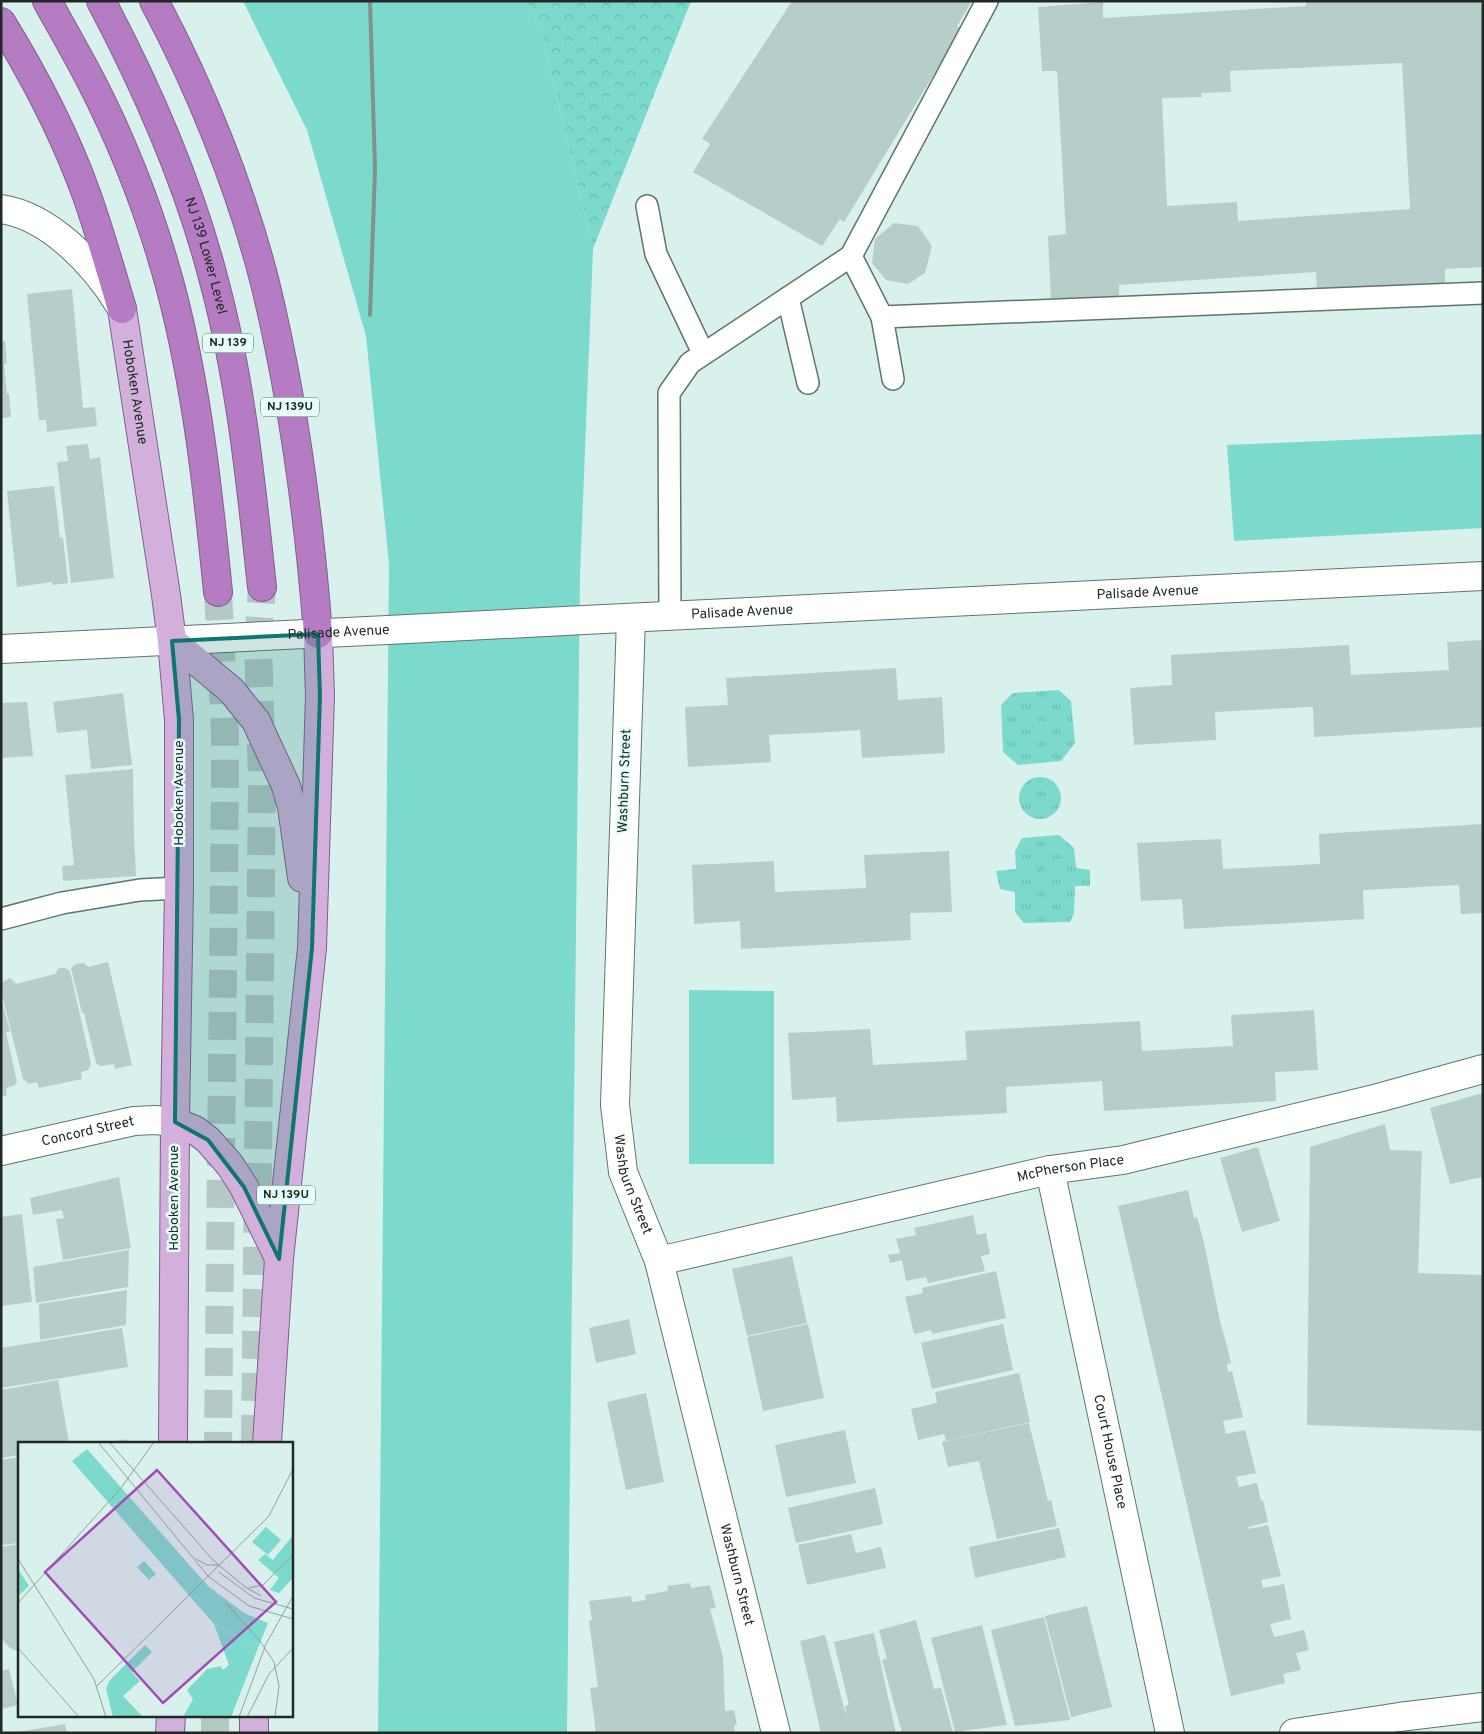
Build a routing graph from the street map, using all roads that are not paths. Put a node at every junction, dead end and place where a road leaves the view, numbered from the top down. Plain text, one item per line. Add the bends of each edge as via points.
1 (47, 1) edge
2 (100, 1) edge
3 (154, 1) edge
4 (987, 1) edge
5 (1, 22) edge
6 (647, 206) dead end
7 (1, 209) edge
8 (851, 256) junction
9 (1483, 293) edge
10 (788, 298) junction
11 (122, 309) junction
12 (882, 317) junction
13 (704, 353) junction
14 (892, 379) dead end
15 (808, 382) dead end
16 (1483, 576) edge
17 (262, 587) tunnel mouth
18 (218, 592) tunnel mouth
19 (670, 616) junction
20 (618, 618) junction
21 (318, 634) junction
22 (172, 641) junction
23 (1, 649) edge
24 (179, 888) junction
25 (1, 919) edge
26 (312, 948) junction
27 (1483, 1069) edge
28 (175, 1122) junction
29 (1, 1151) edge
30 (1050, 1170) junction
31 (279, 1259) junction
32 (659, 1262) junction
33 (173, 1442) edge
34 (267, 1442) edge
35 (1483, 1708) edge
36 (171, 1716) edge
37 (254, 1716) edge
38 (170, 1733) edge
39 (254, 1733) edge
40 (776, 1733) edge
41 (1170, 1733) edge
42 (1294, 1733) edge

1 - 18 highway, NJ 139 via 92,82 130,168 169,282 192,390
2 - 17 highway, NJ 139 Lower Level / NJ 139 via 153,108 197,223 223,316 247,454
3 - 21 highway, NJ 139U via 175,41 234,184 264,281 281,356 300,473
4 - 8 lane
5 - 11 highway via 62,135 87,196
6 - 13 lane via 656,254
7 - 11 street, Hoboken Avenue via 22,215 60,236 107,285
8 - 10 lane
8 - 12 lane
9 - 12 lane
10 - 13 lane
10 - 15 lane
11 - 22 main road, Hoboken Avenue
12 - 14 lane
13 - 19 lane via 690,362 669,393
16 - 19 street, Palisade Avenue
19 - 20 street, Palisade Avenue
20 - 21 street, Palisade Avenue
20 - 32 street, Washburn Street via 615,1105 623,1172
21 - 22 street, Palisade Avenue
21 - 26 main road, NJ 139U via 320,696
22 - 23 street, Palisade Avenue
22 - 24 main road, Hoboken Avenue via 179,720
22 - 26 main road via 243,703 256,720 271,751 292,807
24 - 25 lane via 140,890 62,903
24 - 28 main road, Hoboken Avenue
26 - 31 main road, NJ 139U
27 - 30 street, McPherson Place via 1123,1160
28 - 29 street, Concord Street via 134,1121
28 - 31 main road via 195,1130 208,1140 230,1165
28 - 33 main road, Hoboken Avenue
30 - 32 street, McPherson Place
30 - 41 street, Court House Place
31 - 34 main road, NJ 139U
32 - 40 street, Washburn Street
35 - 42 street
36 - 38 main road
37 - 39 main road

